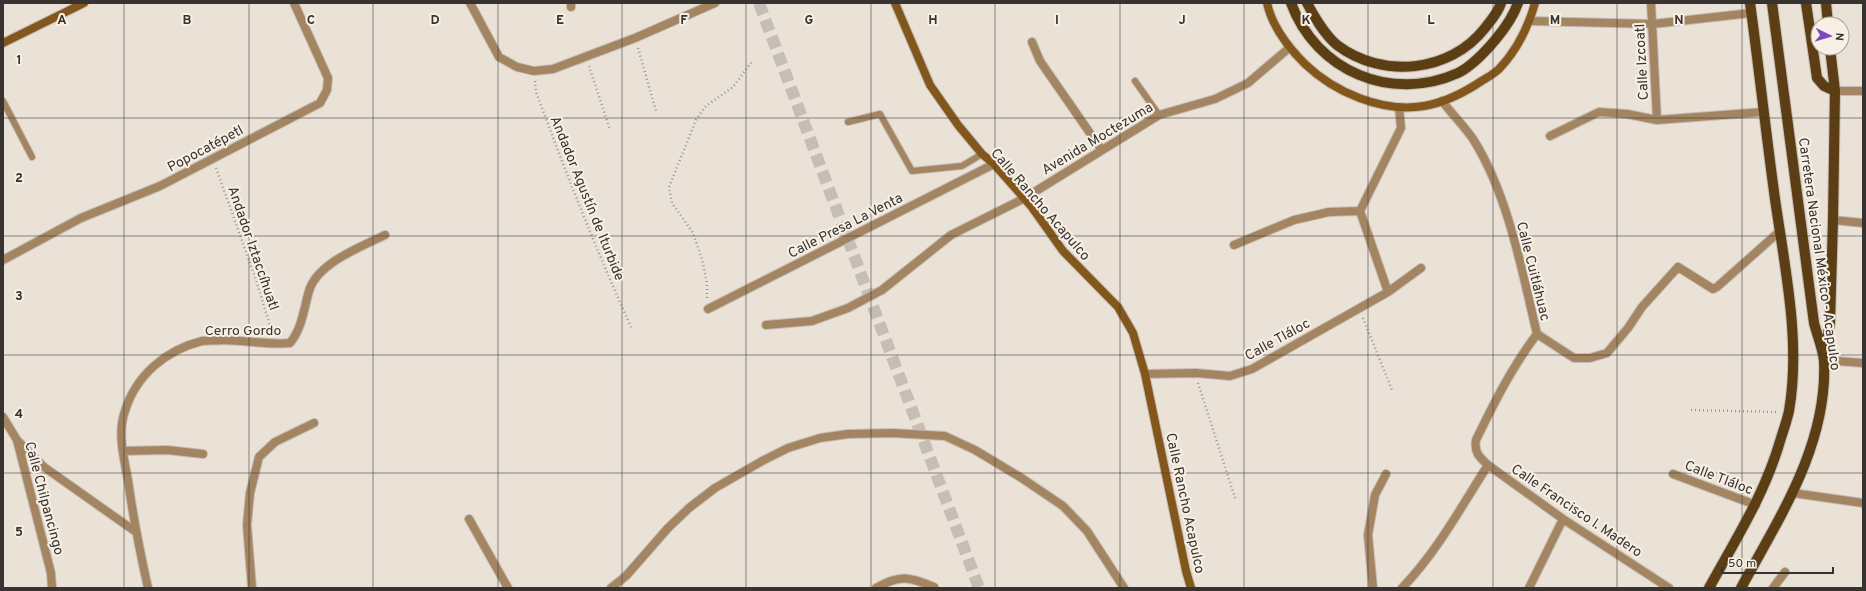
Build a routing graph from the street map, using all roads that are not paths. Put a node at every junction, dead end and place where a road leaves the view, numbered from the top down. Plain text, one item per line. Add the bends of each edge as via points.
1 (84, 3) edge
2 (294, 3) edge
3 (470, 3) edge
4 (715, 3) edge
5 (894, 3) edge
6 (1267, 3) edge
7 (1291, 3) edge
8 (1307, 3) edge
9 (1501, 3) edge
10 (1518, 3) edge
11 (1535, 3) edge
12 (1651, 3) edge
13 (1772, 3) edge
14 (1806, 3) edge
15 (1826, 3) edge
16 (1751, 8) edge
17 (1827, 16) edge
18 (1530, 21) junction
19 (1653, 24) junction
20 (3, 42) edge
21 (1032, 42) dead end
22 (1289, 48) junction
23 (1831, 56) edge
24 (1135, 81) dead end
25 (1835, 91) junction
26 (1863, 91) edge
27 (3, 101) edge
28 (1442, 101) junction
29 (1399, 107) junction
30 (1763, 112) junction
31 (1159, 114) junction
32 (1657, 120) junction
33 (848, 122) dead end
34 (1550, 136) dead end
35 (1101, 149) junction
36 (982, 154) junction
37 (32, 157) dead end
38 (994, 164) junction
39 (1023, 199) junction
40 (1360, 211) junction
41 (1833, 220) junction
42 (1863, 222) edge
43 (1780, 232) junction
44 (385, 235) dead end
45 (1234, 245) dead end
46 (3, 260) edge
47 (1422, 268) dead end
48 (1388, 292) junction
49 (708, 309) road end
50 (766, 325) dead end
51 (1537, 334) junction
52 (1824, 360) junction
53 (1863, 363) edge
54 (1145, 374) junction
55 (3, 418) edge
56 (314, 422) dead end
57 (17, 440) junction
58 (1475, 450) joint
59 (123, 451) junction
60 (203, 454) dead end
61 (1488, 465) junction
62 (1386, 474) dead end
63 (1673, 474) dead end
64 (1793, 493) junction
65 (1863, 503) edge
66 (1756, 505) junction
67 (469, 519) dead end
68 (1563, 519) junction
69 (136, 532) junction
70 (1785, 572) dead end
71 (934, 587) edge
72 (52, 588) edge
73 (148, 588) edge
74 (252, 588) edge
75 (508, 588) edge
76 (611, 588) edge
77 (876, 588) edge
78 (1124, 588) edge
79 (1191, 588) edge
80 (1373, 588) edge
81 (1402, 588) edge
82 (1528, 588) edge
83 (1669, 588) edge
84 (1708, 588) edge
85 (1741, 588) edge
86 (1773, 588) edge

1 - 20 main road
2 - 46 street, Popocatépetl via 328,78 327,90 320,102 160,186 81,218
3 - 4 street via 499,57 517,67 534,71 553,69 635,38
5 - 36 main road, Calle Rancho Acapulco via 930,84
6 - 22 main road via 1269,13
7 - 10 main road via 1304,31 1325,54 1354,73 1382,82 1409,84 1435,81 1459,72 1486,52 1513,18
8 - 9 main road via 1319,24 1337,44 1360,58 1382,65 1410,67 1433,64 1460,51 1477,39 1499,11
11 - 18 main road
12 - 19 street, Calle Izcoatl
13 - 52 main road, Carretera Nacional México - Acapulco via 1814,323
14 - 25 main road via 1817,78 1824,86
15 - 17 main road
16 - 19 street
16 - 30 main road
18 - 19 street
18 - 28 main road via 1520,42 1499,70 1466,91
19 - 32 street, Calle Izcoatl
21 - 35 street via 1040,61
22 - 29 main road via 1317,75 1343,90 1369,102
22 - 31 street, Avenida Moctezuma via 1248,83 1215,99
23 - 25 main road
24 - 31 lane
25 - 26 street
25 - 41 main road
27 - 37 lane
28 - 29 main road via 1423,106
28 - 51 street, Calle Cuitláhuac via 1473,139 1494,181 1514,237
29 - 40 street via 1401,128
30 - 32 street
30 - 43 main road
31 - 35 street, Avenida Moctezuma
32 - 34 street via 1599,112
33 - 36 lane via 880,114 912,171 962,166
35 - 39 street, Avenida Moctezuma
36 - 38 main road, Calle Rancho Acapulco
38 - 39 main road, Calle Rancho Acapulco
38 - 49 street, Calle Presa La Venta
39 - 50 street, Avenida Moctezuma via 951,235 882,290 848,308 812,321
39 - 54 main road, Calle Rancho Acapulco via 1063,251 1118,307 1133,333
40 - 45 street via 1329,212 1294,220
40 - 48 street
41 - 42 street
41 - 52 main road via 1830,323
43 - 51 street via 1713,289 1678,267 1607,353 1590,358 1574,358
43 - 66 main road via 1792,337 1789,412 1772,468
44 - 59 street, Cerro Gordo via 321,271 310,288 296,336 290,343 204,341 174,351 156,363 136,386 124,412
47 - 48 street, Calle Tláloc
48 - 54 street, Calle Tláloc via 1252,369 1230,376 1196,373
51 - 58 street, Calle Cuitláhuac via 1501,388 1476,440
52 - 53 street
52 - 64 main road, Carretera Nacional México - Acapulco via 1820,415 1814,440
54 - 79 main road, Calle Rancho Acapulco
55 - 57 street, Calle Chilpancingo
56 - 74 street via 275,442 259,457 250,493 247,525
57 - 69 street via 44,466
57 - 72 street, Calle Chilpancingo via 51,573
58 - 61 street, Calle Francisco I. Madero
59 - 60 street via 166,450
59 - 69 street, Cerro Gordo
61 - 68 street, Calle Francisco I. Madero
61 - 81 street via 1444,535 1415,575
62 - 80 street via 1375,495 1368,535
63 - 66 street, Calle Tláloc
64 - 65 street
64 - 85 main road, Carretera Nacional México - Acapulco
66 - 84 main road
67 - 75 street
68 - 82 street
68 - 83 street, Calle Francisco I. Madero
69 - 73 street, Cerro Gordo
70 - 86 street
71 - 77 street via 915,579 901,577
76 - 78 street via 626,576 689,508 715,488 764,460 788,448 820,438 848,434 892,433 945,436 975,450 1026,481 1063,506 1087,531

